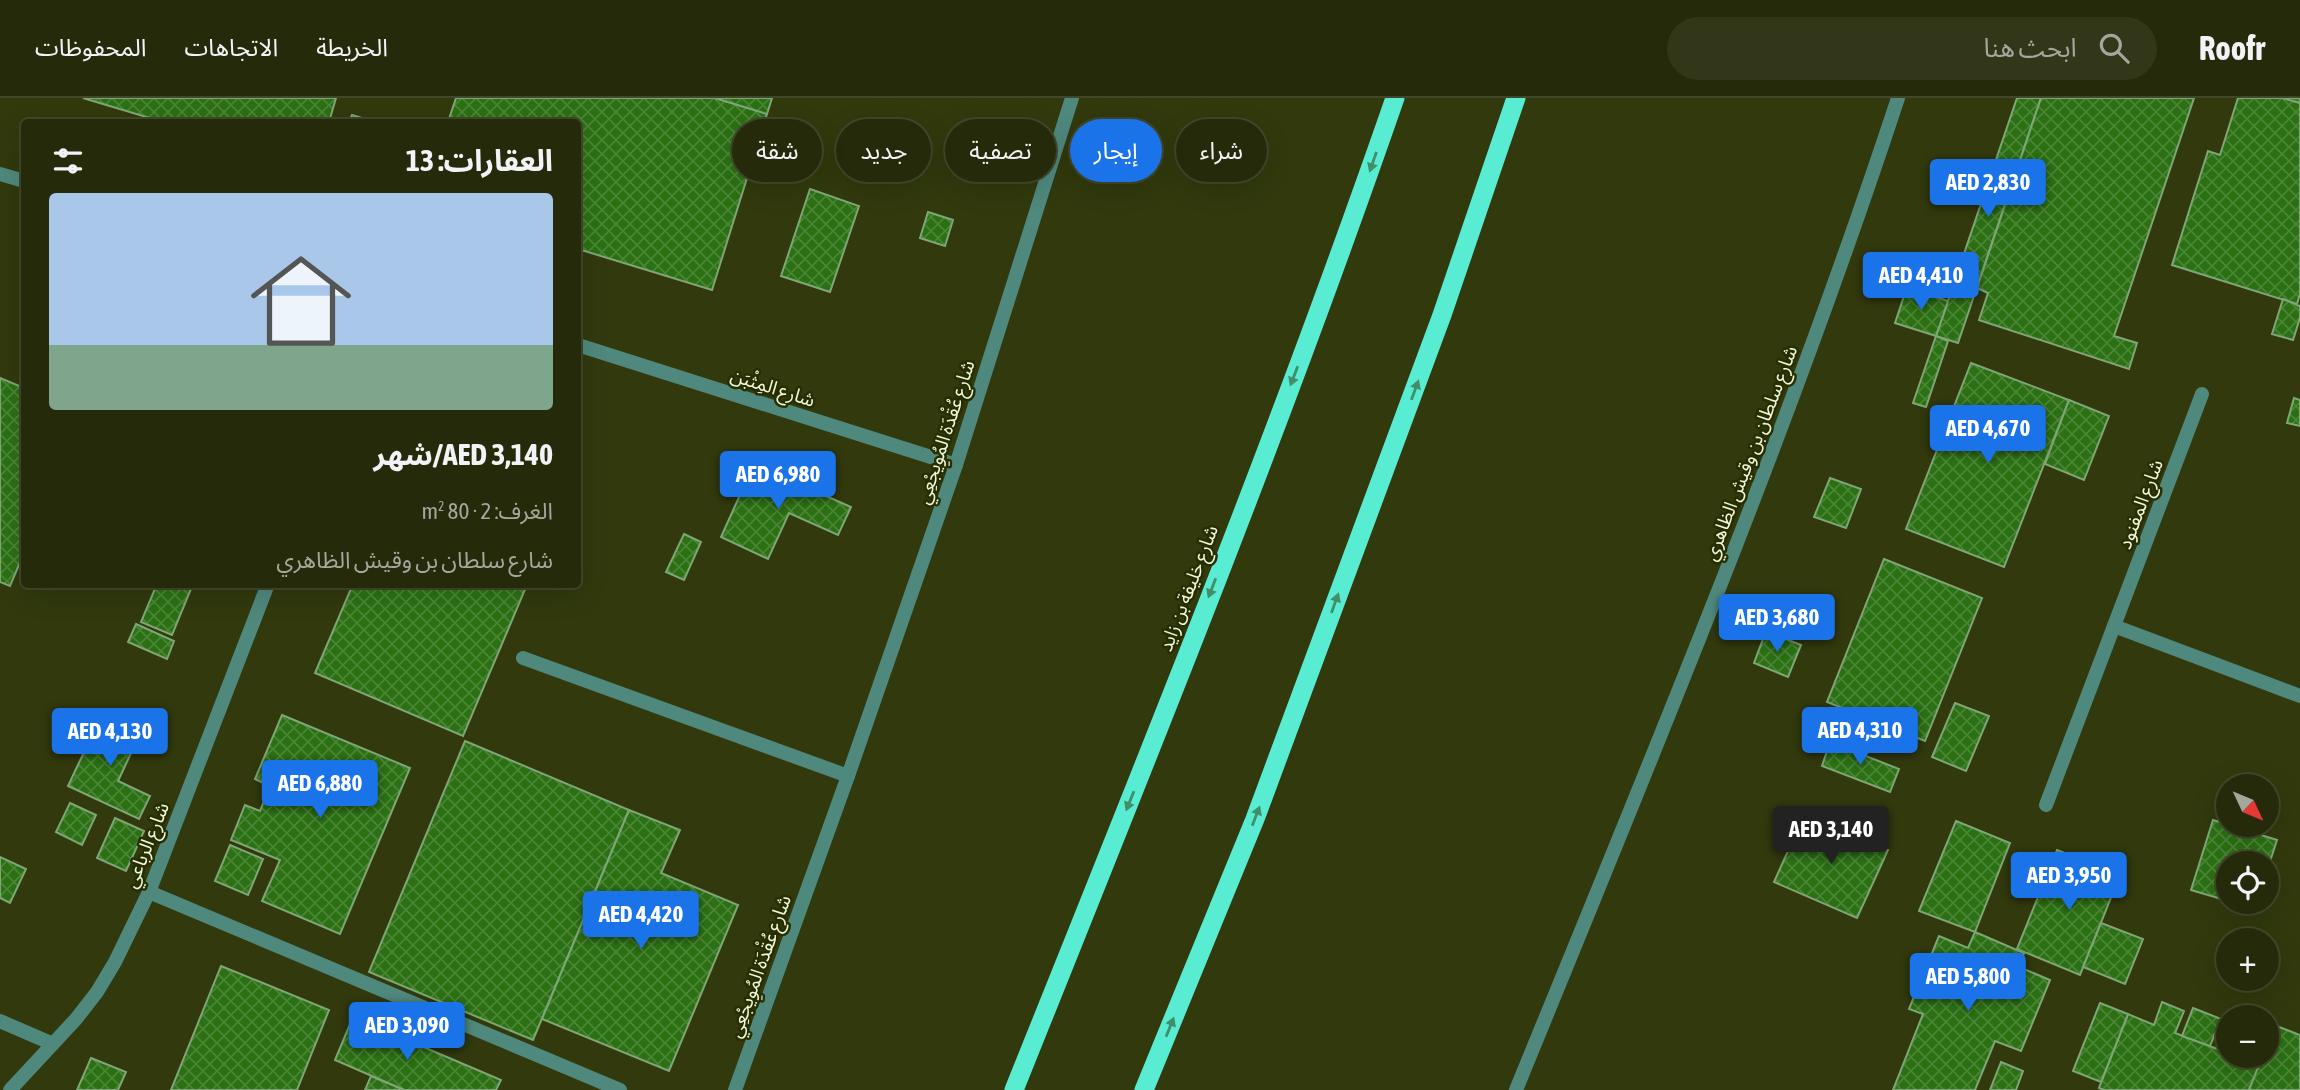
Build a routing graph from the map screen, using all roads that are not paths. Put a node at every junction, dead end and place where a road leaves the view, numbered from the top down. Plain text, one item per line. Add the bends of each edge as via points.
1 (1072, 98) edge
2 (1395, 98) edge
3 (1516, 98) edge
4 (1898, 98) edge
5 (0, 174) edge
6 (21, 180) edge
7 (581, 346) edge
8 (2202, 394) dead end
9 (956, 465) junction
10 (266, 588) edge
11 (2114, 626) junction
12 (523, 658) dead end
13 (2300, 696) edge
14 (848, 776) junction
15 (2046, 805) dead end
16 (149, 892) junction
17 (0, 1021) edge
18 (53, 1044) junction
19 (10, 1090) edge
20 (620, 1090) edge
21 (734, 1090) edge
22 (1014, 1090) edge
23 (1144, 1090) edge
24 (1516, 1090) edge

1 - 9 street, شارع عُقْدَة المُوِيجْعِي
2 -> 22 highway, شارع خليفة بن زايد via 1333,276
23 -> 3 highway via 1255,819 1442,315
4 - 24 street, شارع سلطان بن وقيش الظاهري via 1763,477
5 - 6 street
7 - 9 street, شارع المِثْبَن
8 - 11 street, شارع المفنود
9 - 14 street, شارع عُقْدَة المُوِيجْعِي
10 - 16 street, شارع الرباعي
11 - 13 street
11 - 15 street, شارع المفنود
12 - 14 street
14 - 21 street, شارع عُقْدَة المُوِيجْعِي
16 - 18 street, شارع الرباعي via 97,992
16 - 20 street
17 - 18 street
18 - 19 street, شارع الرباعي

